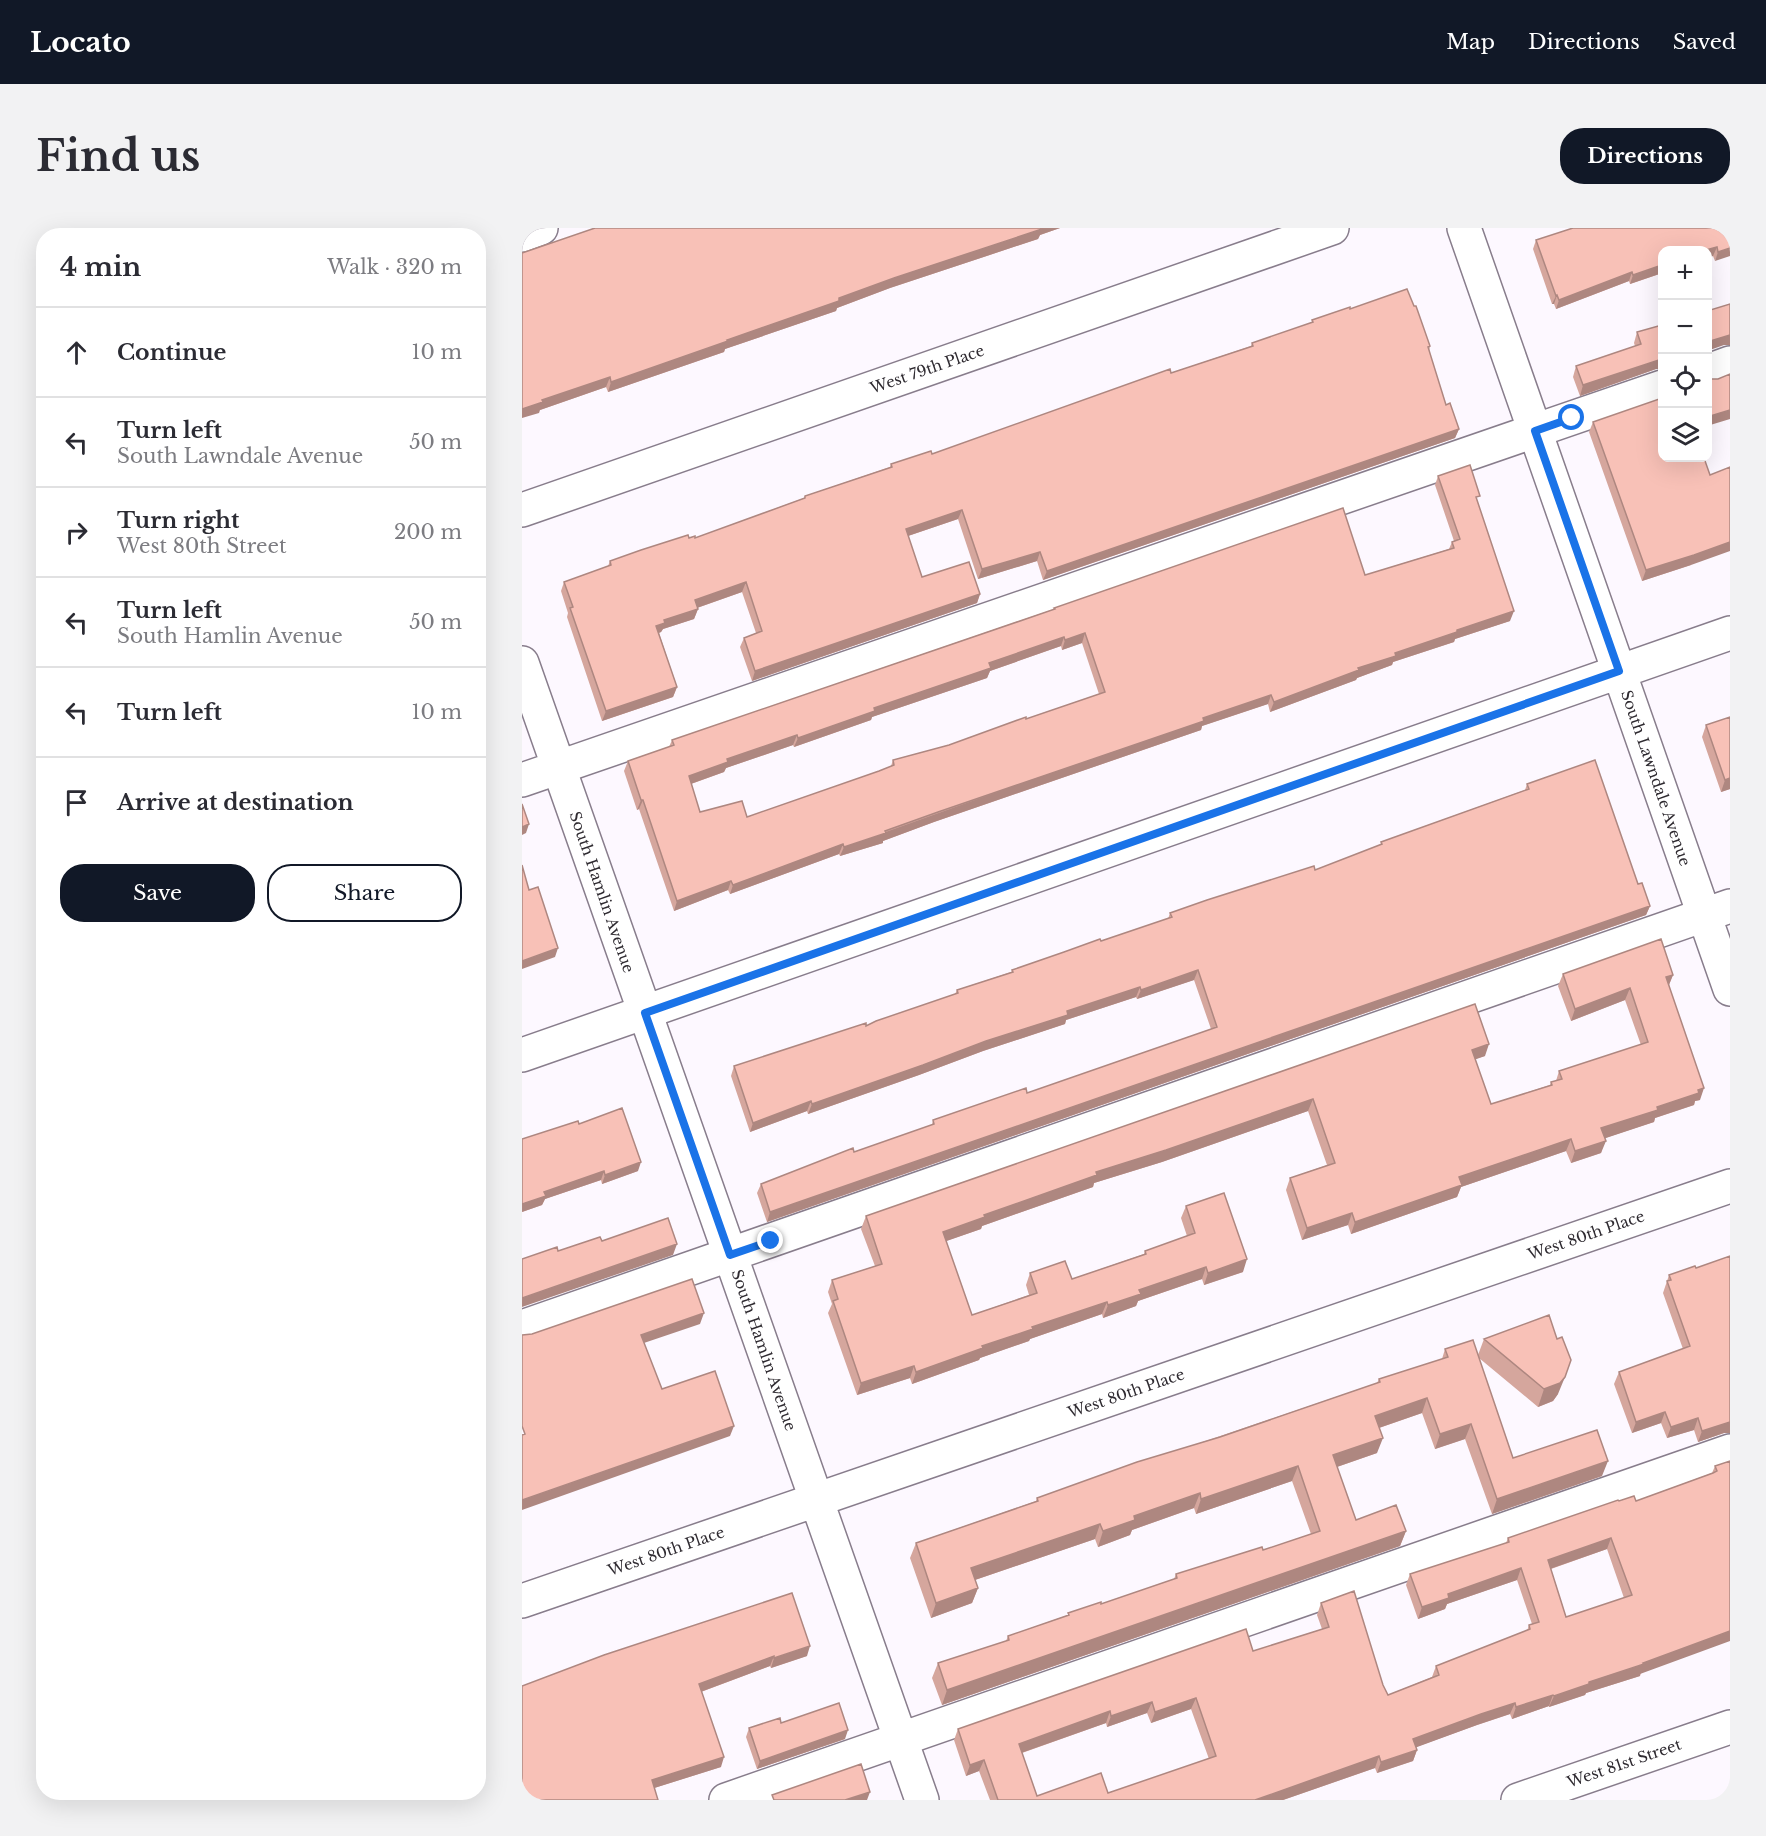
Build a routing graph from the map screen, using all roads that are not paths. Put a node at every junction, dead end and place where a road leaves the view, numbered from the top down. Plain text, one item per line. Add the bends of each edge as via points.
1 (541, 228) edge
2 (1332, 228) edge
3 (1464, 228) edge
4 (522, 235) edge
5 (1730, 363) edge
6 (1712, 369) edge
7 (1658, 388) edge
8 (1535, 431) junction
9 (522, 510) edge
10 (1730, 633) edge
11 (522, 663) edge
12 (1619, 671) junction
13 (559, 767) junction
14 (522, 780) edge
15 (1717, 910) edge
16 (1730, 989) edge
17 (645, 1013) junction
18 (522, 1055) edge
19 (1730, 1186) edge
20 (730, 1255) junction
21 (522, 1327) edge
22 (1730, 1451) edge
23 (816, 1500) junction
24 (522, 1601) edge
25 (1730, 1727) edge
26 (901, 1739) junction
27 (726, 1800) edge
28 (922, 1800) edge
29 (1518, 1800) edge

1 - 4 street
2 - 9 street, West 79th Place
3 - 8 street, South Lawndale Avenue
5 - 6 street
7 - 8 street
8 - 12 street, South Lawndale Avenue
8 - 13 street
10 - 12 street
11 - 13 street, South Hamlin Avenue
12 - 15 street, South Lawndale Avenue
12 - 17 street
13 - 14 street
13 - 17 street, South Hamlin Avenue
15 - 16 street, South Lawndale Avenue
15 - 20 street
17 - 18 street
17 - 20 street, South Hamlin Avenue
19 - 23 street, West 80th Place
20 - 21 street
20 - 23 street, South Hamlin Avenue
22 - 26 street
23 - 24 street, West 80th Place
23 - 26 street, South Hamlin Avenue
25 - 29 street, West 81st Street
26 - 27 street
26 - 28 street, South Hamlin Avenue

